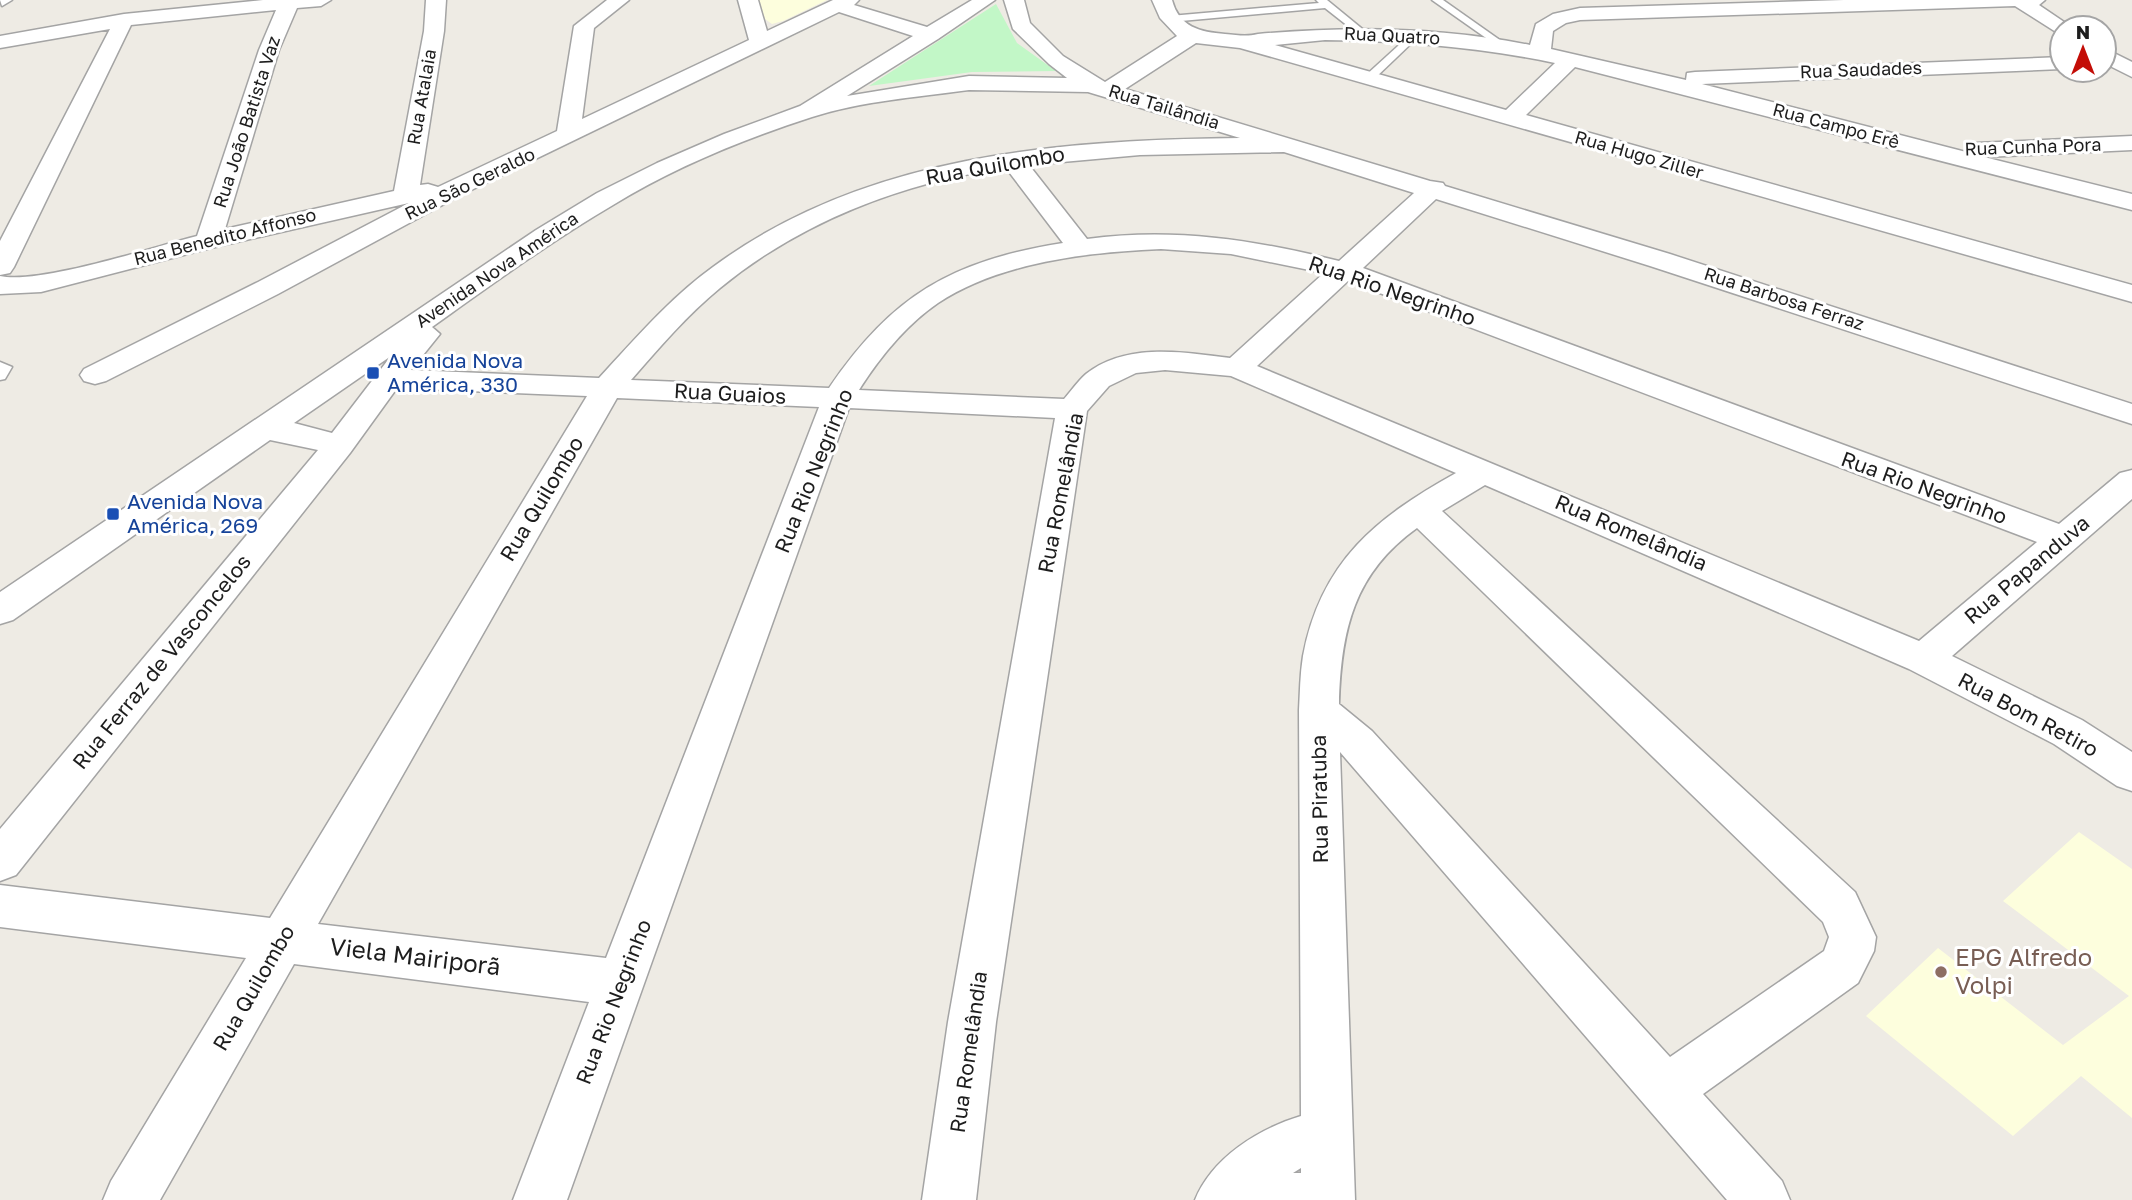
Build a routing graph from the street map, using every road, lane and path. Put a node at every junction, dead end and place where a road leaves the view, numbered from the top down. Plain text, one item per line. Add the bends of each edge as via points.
1 (321, 0) edge
2 (436, 0) edge
3 (619, 0) edge
4 (748, 0) edge
5 (985, 0) edge
6 (1437, 0) edge
7 (2019, 0) edge
8 (2035, 0) edge
9 (1013, 1) edge
10 (844, 3) edge
11 (1324, 3) edge
12 (289, 4) junction
13 (1573, 7) edge
14 (1166, 10) edge
15 (2048, 18) edge
16 (124, 20) junction
17 (1362, 32) junction
18 (931, 35) junction
19 (1193, 37) junction
20 (1413, 37) junction
21 (1242, 41) junction
22 (0, 42) edge
23 (1499, 43) junction
24 (761, 44) junction
25 (1541, 52) junction
26 (1571, 59) junction
27 (2048, 64) edge
28 (1369, 78) junction
29 (1659, 80) junction
30 (850, 86) junction
31 (1099, 87) junction
32 (886, 95) junction
33 (808, 111) junction
34 (1511, 118) junction
35 (569, 136) junction
36 (1228, 138) junction
37 (2132, 143) edge
38 (1934, 151) junction
39 (1011, 159) junction
40 (1434, 188) junction
41 (452, 190) junction
42 (406, 194) junction
43 (2132, 202) edge
44 (208, 241) junction
45 (1080, 247) junction
46 (0, 267) edge
47 (1343, 270) junction
48 (0, 284) edge
49 (2132, 294) edge
50 (455, 298) junction
51 (0, 366) edge
52 (1237, 368) junction
53 (95, 375) dead end
54 (0, 376) edge
55 (388, 378) junction
56 (608, 387) junction
57 (837, 400) junction
58 (1072, 409) junction
59 (2132, 414) edge
60 (264, 429) junction
61 (339, 446) junction
62 (1485, 471) junction
63 (2132, 481) edge
64 (1418, 509) junction
65 (2063, 539) junction
66 (0, 610) edge
67 (1923, 659) junction
68 (1319, 710) junction
69 (2132, 774) edge
70 (0, 861) edge
71 (0, 906) edge
72 (282, 940) junction
73 (621, 983) junction
74 (1665, 1091) junction
75 (1325, 1136) junction
76 (130, 1200) edge
77 (540, 1200) edge
78 (949, 1200) edge
79 (1222, 1200) edge
80 (1234, 1200) edge
81 (1301, 1200) edge
82 (1328, 1200) edge
83 (1763, 1200) edge

1 - 12 street
2 - 42 street, Rua Atalaia
3 - 35 street via 584,26
4 - 24 street
5 - 18 street, Avenida Nova América
6 - 23 lane
7 - 8 street
7 - 13 street
7 - 15 street
9 - 31 street via 1020,25 1056,60
10 - 18 street
10 - 24 street, Rua São Geraldo
11 - 14 lane
11 - 17 lane
12 - 16 street
12 - 44 street, Rua João Batista Vaz via 269,50
13 - 25 street via 1544,28
14 - 19 street
16 - 22 street
16 - 46 street
17 - 20 street, Rua Quatro
17 - 21 street, Rua Quatro
18 - 30 street, Avenida Nova América
19 - 21 street, Rua Hugo Ziller
19 - 31 street
20 - 23 street, Rua Quatro
20 - 28 lane
21 - 28 street, Rua Hugo Ziller
23 - 25 street, Rua Quatro
24 - 35 street, Rua São Geraldo
25 - 26 street, Rua Campo Erê
26 - 29 street, Rua Campo Erê
26 - 34 street
27 - 29 street, Rua Saudades
28 - 34 street, Rua Hugo Ziller
29 - 38 street, Rua Campo Erê
30 - 32 street, Rua Tailândia via 862,93
30 - 33 street, Avenida Nova América
31 - 32 street, Rua Tailândia via 1010,81
31 - 36 street, Rua Tailândia
32 - 33 street, Rua Tailândia
33 - 50 street, Avenida Nova América via 666,167 606,198
34 - 49 street, Rua Hugo Ziller
35 - 41 street, Rua São Geraldo
36 - 39 street, Rua Quilombo
36 - 40 street, Rua Quilombo via 1286,145
37 - 38 street, Rua Cunha Pora
38 - 43 street, Rua Campo Erê
39 - 45 street
39 - 56 street, Rua Quilombo via 918,178 840,205 776,238 724,271 656,333
40 - 47 street
40 - 59 street, Rua Barbosa Ferraz
41 - 42 street, Rua Benedito Affonso
41 - 53 street, Rua São Geraldo
42 - 44 street, Rua Benedito Affonso
44 - 48 street, Rua Benedito Affonso via 41,284
45 - 47 street, Rua Rio Negrinho via 1210,243 1267,251
45 - 57 street, Rua Rio Negrinho via 1005,264 922,301 886,333
47 - 52 street
47 - 65 street, Rua Rio Negrinho
50 - 55 street, Rua Ferraz de Vasconcelos
50 - 60 street, Avenida Nova América
51 - 54 lane via 5,366
52 - 58 street, Rua Romelândia via 1171,361 1139,363 1099,380
52 - 62 street, Rua Romelândia
55 - 56 street, Rua Guaios
55 - 61 street, Rua Ferraz de Vasconcelos
56 - 57 street, Rua Guaios
56 - 72 street, Rua Quilombo
57 - 58 street, Rua Guaios
57 - 73 street, Rua Rio Negrinho
58 - 78 street, Rua Romelândia via 974,1009
60 - 61 street
60 - 66 street, Avenida Nova América
61 - 70 street, Rua Ferraz de Vasconcelos
62 - 64 street, Rua Piratuba
62 - 67 street, Rua Romelândia
63 - 65 street, Rua Papanduva
64 - 68 street, Rua Piratuba via 1364,554 1342,591 1322,656
64 - 74 street via 1839,907 1847,920 1852,952 1841,967
65 - 67 street, Rua Papanduva
67 - 69 street, Rua Bom Retiro via 2068,732
68 - 74 street via 1358,743
68 - 75 street, Rua Piratuba
71 - 72 street, Viela Mairiporã
72 - 73 street, Viela Mairiporã
72 - 76 street, Rua Quilombo
73 - 77 street, Rua Rio Negrinho
74 - 83 street
75 - 79 street via 1284,1146
75 - 82 street, Rua Piratuba
80 - 81 street

